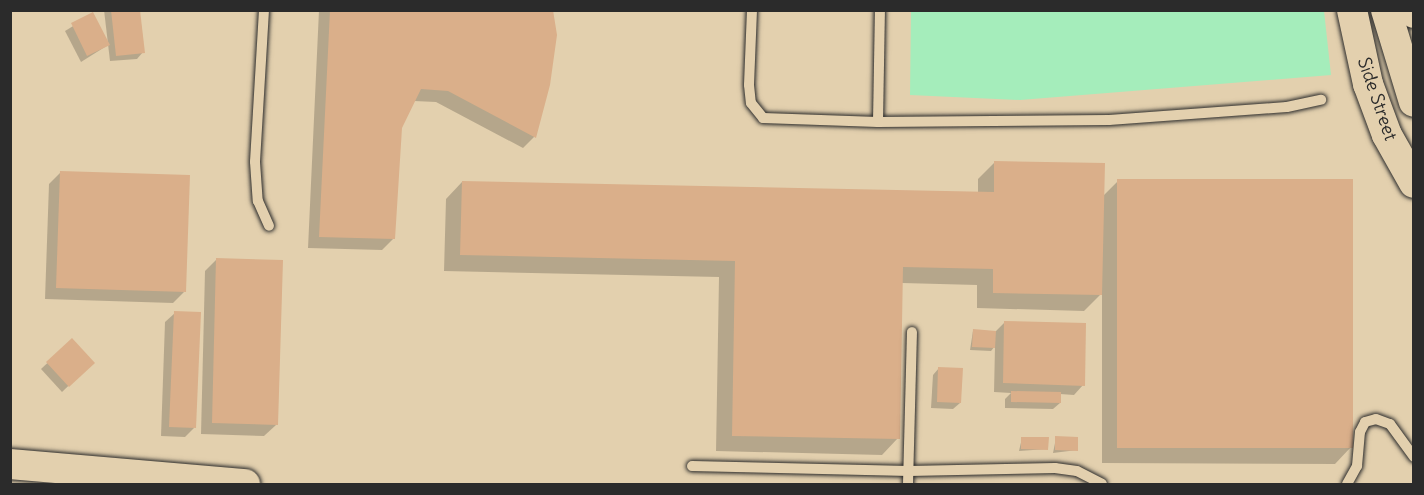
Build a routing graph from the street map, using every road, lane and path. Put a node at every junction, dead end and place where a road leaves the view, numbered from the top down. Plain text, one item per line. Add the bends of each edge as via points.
1 (264, 10) edge
2 (752, 10) edge
3 (880, 10) edge
4 (1352, 10) edge
5 (1386, 10) edge
6 (1321, 100) dead end
7 (1413, 102) edge
8 (878, 122) junction
9 (1413, 183) edge
10 (269, 226) dead end
11 (912, 332) dead end
12 (1413, 456) edge
13 (10, 464) edge
14 (692, 466) dead end
15 (909, 471) junction
16 (245, 484) edge
17 (908, 484) edge
18 (1102, 484) edge
19 (1347, 484) edge

1 - 10 lane via 255,162 258,201
2 - 8 lane via 749,85 751,103 763,118
3 - 8 lane
4 - 9 street, Side Street via 1368,84 1387,135
5 - 7 street
6 - 8 lane via 1287,107 1109,120
11 - 15 lane
12 - 19 lane via 1390,424 1376,419 1365,422 1360,432 1357,466
13 - 16 street
14 - 15 lane
15 - 17 lane
15 - 18 lane via 1055,468 1077,471

